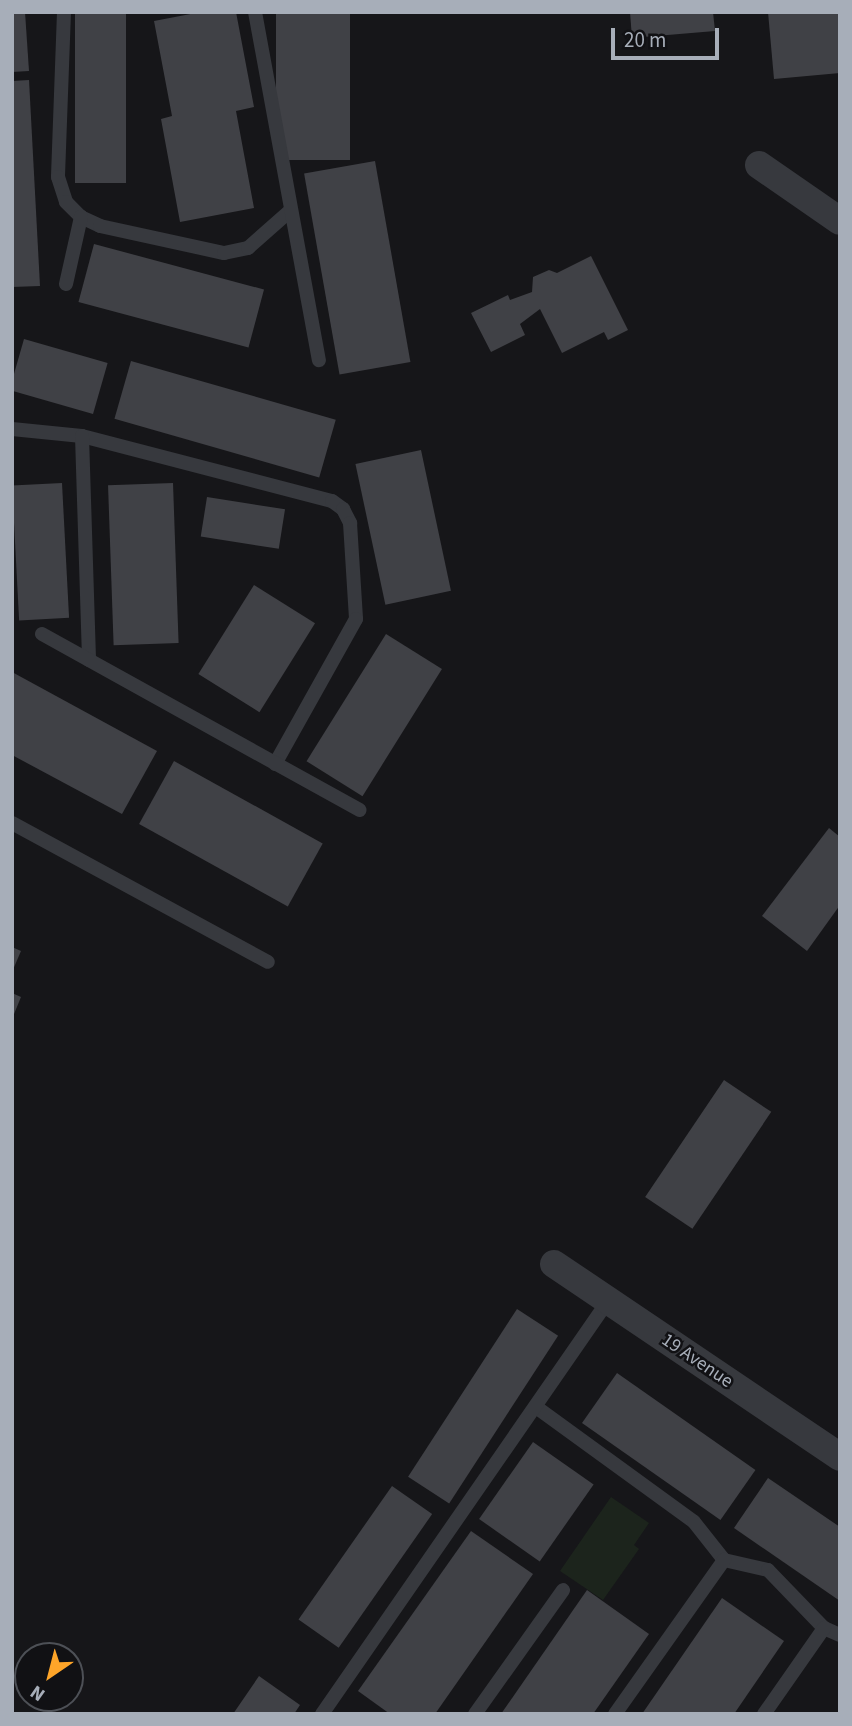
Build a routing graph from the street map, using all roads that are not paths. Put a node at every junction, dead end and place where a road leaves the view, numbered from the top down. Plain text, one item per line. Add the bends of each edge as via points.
1 (64, 12) edge
2 (255, 12) edge
3 (759, 164) dead end
4 (291, 210) junction
5 (81, 217) junction
6 (840, 221) edge
7 (66, 284) dead end
8 (319, 360) dead end
9 (12, 429) edge
10 (82, 436) junction
11 (42, 634) dead end
12 (89, 660) junction
13 (275, 764) junction
14 (359, 810) dead end
15 (12, 823) edge
16 (268, 962) dead end
17 (554, 1264) dead end
18 (608, 1301) junction
19 (536, 1407) junction
20 (840, 1457) edge
21 (724, 1560) junction
22 (563, 1590) dead end
23 (824, 1628) junction
24 (840, 1635) edge
25 (322, 1714) edge
26 (475, 1714) edge
27 (615, 1714) edge
28 (764, 1714) edge

1 - 5 lane via 58,177 66,202
2 - 4 lane
3 - 6 street
4 - 5 lane via 248,248 224,253 100,226
4 - 8 lane
5 - 7 lane
9 - 10 lane
10 - 12 lane
10 - 13 lane via 332,502 343,509 350,523 356,620
11 - 12 lane
12 - 13 lane
13 - 14 lane
15 - 16 lane
17 - 18 street, 19 Avenue
18 - 19 lane
18 - 20 street, 19 Avenue
19 - 21 lane via 694,1522
19 - 25 lane
21 - 23 lane via 768,1570
21 - 27 lane
22 - 26 lane
23 - 24 lane
23 - 28 lane

